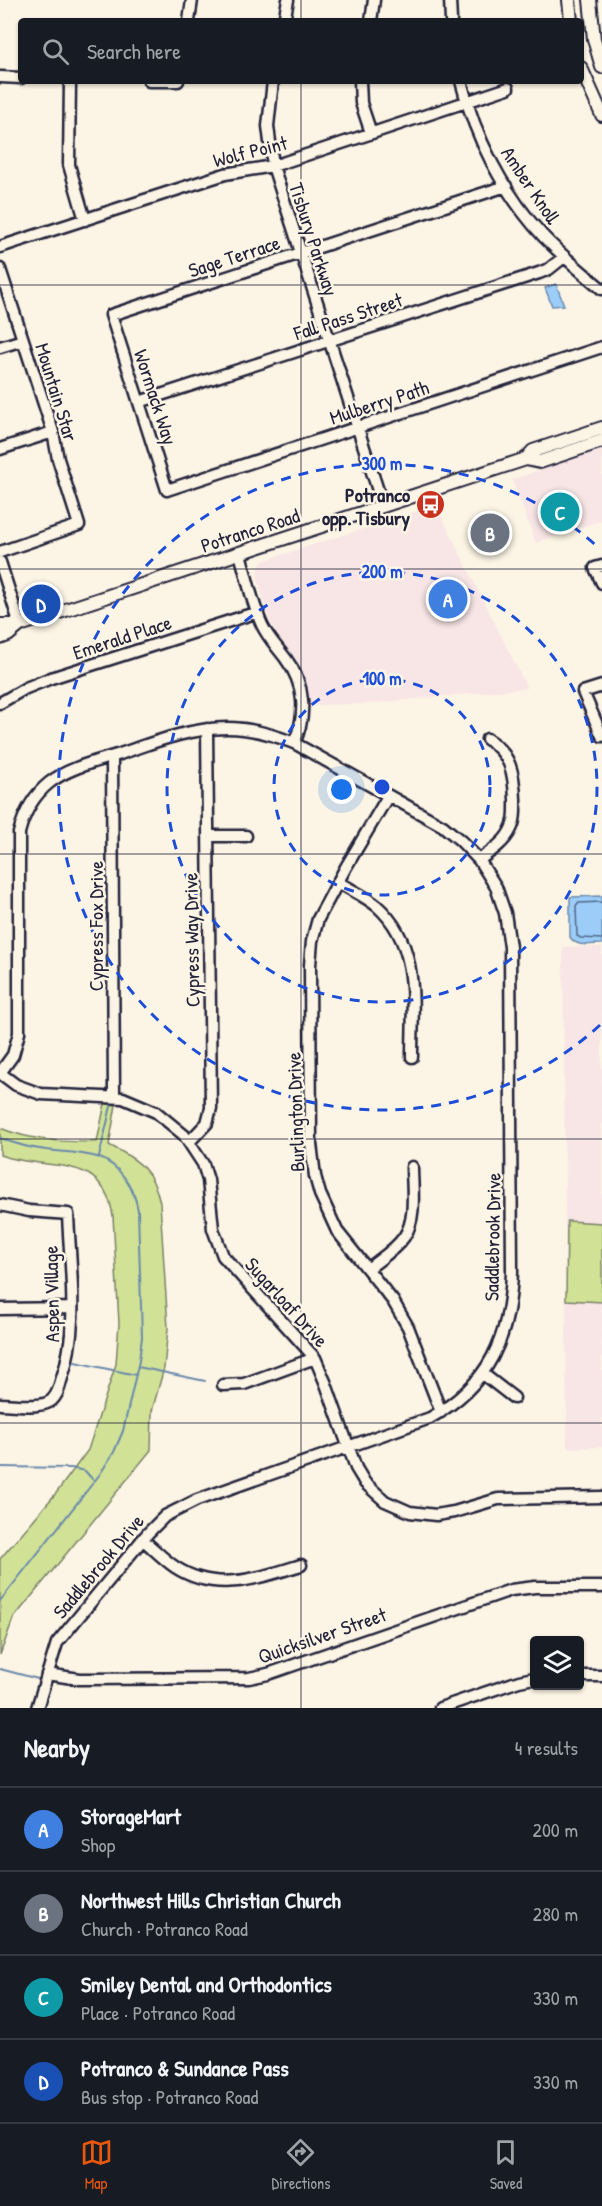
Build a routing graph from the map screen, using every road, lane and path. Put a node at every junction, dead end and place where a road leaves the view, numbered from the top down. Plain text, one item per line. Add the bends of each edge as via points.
1 (192, 0) edge
2 (288, 0) edge
3 (374, 0) edge
4 (450, 0) edge
5 (569, 0) edge
6 (590, 0) edge
7 (189, 18) edge
8 (285, 18) edge
9 (371, 18) edge
10 (452, 18) edge
11 (571, 18) edge
12 (602, 67) edge
13 (584, 75) edge
14 (0, 77) edge
15 (18, 78) edge
16 (70, 84) edge
17 (273, 84) edge
18 (360, 84) edge
19 (462, 84) edge
20 (508, 88) dead end
21 (467, 101) junction
22 (602, 115) edge
23 (371, 133) junction
24 (273, 166) junction
25 (506, 186) junction
26 (85, 220) junction
27 (0, 247) edge
28 (300, 253) junction
29 (564, 257) junction
30 (0, 269) edge
31 (602, 289) edge
32 (111, 315) joint
33 (23, 340) junction
34 (328, 341) junction
35 (0, 347) edge
36 (602, 348) edge
37 (139, 402) junction
38 (356, 428) junction
39 (602, 428) edge
40 (53, 432) junction
41 (602, 434) edge
42 (602, 441) edge
43 (0, 448) edge
44 (559, 456) junction
45 (526, 459) junction
46 (167, 490) joint
47 (382, 506) junction
48 (0, 552) edge
49 (240, 554) junction
50 (0, 562) edge
51 (599, 567) edge
52 (602, 583) edge
53 (258, 612) junction
54 (0, 625) edge
55 (20, 625) junction
56 (0, 638) edge
57 (602, 686) edge
58 (0, 703) edge
59 (207, 729) junction
60 (602, 736) edge
61 (486, 740) dead end
62 (294, 743) junction
63 (112, 757) junction
64 (388, 796) junction
65 (208, 836) junction
66 (246, 836) dead end
67 (479, 860) junction
68 (338, 882) junction
69 (412, 1058) dead end
70 (0, 1073) edge
71 (114, 1096) junction
72 (189, 1142) junction
73 (412, 1167) dead end
74 (0, 1205) edge
75 (368, 1269) junction
76 (72, 1308) junction
77 (0, 1309) edge
78 (315, 1358) junction
79 (483, 1374) junction
80 (223, 1385) dead end
81 (514, 1398) dead end
82 (0, 1404) edge
83 (441, 1412) junction
84 (348, 1447) junction
85 (602, 1497) edge
86 (142, 1539) junction
87 (301, 1565) dead end
88 (602, 1587) edge
89 (47, 1674) junction
90 (584, 1676) edge
91 (602, 1676) edge
92 (530, 1679) edge
93 (37, 1708) edge
94 (440, 1708) edge

1 - 7 street
2 - 8 street
3 - 9 street
4 - 10 street
5 - 11 main road
6 - 12 main road
13 - 22 main road
14 - 15 street
16 - 26 street via 69,165
17 - 24 street, Tisbury Parkway via 268,115
18 - 23 street via 361,103
19 - 21 street, Amber Knoll
20 - 21 street, Wolf Point
21 - 23 street, Wolf Point
21 - 25 street, Amber Knoll via 481,140
23 - 24 street, Wolf Point
24 - 26 street, Wolf Point via 225,174
24 - 28 street, Tisbury Parkway
25 - 28 street, Sage Terrace
25 - 29 street, Amber Knoll via 532,223
26 - 27 street, Wolf Point
28 - 32 street, Sage Terrace
28 - 34 street, Tisbury Parkway
29 - 31 street, Amber Knoll
29 - 34 street, Fall Pass Street via 539,273
30 - 33 street, Mountain Star
32 - 37 street, Wormack Way
33 - 35 street
33 - 40 street, Mountain Star
34 - 37 street, Fall Pass Street
34 - 38 street, Tisbury Parkway
36 - 38 street, Mulberry Path
37 - 46 street, Wormack Way
38 - 46 street, Mulberry Path
38 - 47 street, Tisbury Parkway
39 - 45 main road, Potranco Road via 533,451
40 - 43 street
40 - 48 street, Mountain Star via 79,525
41 - 44 main road via 561,448
42 - 44 main road, Potranco Road
44 - 45 main road, Potranco Road via 540,462
45 - 47 main road, Potranco Road
47 - 49 main road, Potranco Road
49 - 53 street
49 - 55 main road, Potranco Road
50 - 55 street
51 - 52 street
53 - 58 street, Emerald Place via 51,678
53 - 62 street via 300,687 302,718
54 - 55 main road, Potranco Road
55 - 56 main road, Potranco Road
57 - 60 street via 583,692
59 - 62 street, Saddlebrook Drive via 254,730
59 - 63 street, Saddlebrook Drive
59 - 65 street, Cypress Way Drive
61 - 67 street via 502,751 512,768 515,816 505,840
62 - 64 street, Saddlebrook Drive
63 - 70 street, Saddlebrook Drive via 52,781 34,798 22,821 17,849 19,1034 13,1055
63 - 71 street, Cypress Fox Drive
64 - 67 street, Saddlebrook Drive via 443,826
64 - 68 street, Burlington Drive
65 - 66 street
65 - 72 street, Cypress Way Drive via 211,1108 207,1123
67 - 79 street, Saddlebrook Drive via 506,913 510,970 511,1299 503,1336
68 - 69 street via 377,907 392,922 402,941 411,972
68 - 75 street, Burlington Drive via 318,920 310,949 312,1161 328,1215
70 - 71 street, Sugarloaf Drive via 16,1085 41,1094
71 - 72 street, Sugarloaf Drive via 156,1112
72 - 78 street, Sugarloaf Drive via 208,1180 213,1229 223,1256
73 - 75 street via 408,1230
74 - 76 street, Aspen Village via 68,1214
75 - 83 street, Burlington Drive via 408,1327
76 - 77 street
76 - 82 street, Aspen Village via 68,1362 58,1393 48,1403
78 - 80 street via 244,1384
78 - 84 street, Sugarloaf Drive
79 - 81 street
79 - 83 street, Saddlebrook Drive
83 - 84 street, Saddlebrook Drive
84 - 85 street, Sugarloaf Drive via 371,1490 393,1506 418,1514 445,1514 498,1499
84 - 86 street, Saddlebrook Drive via 187,1504 165,1516
86 - 87 street via 181,1570 210,1581 251,1580
86 - 89 street, Saddlebrook Drive via 57,1643
88 - 89 street, Quicksilver Street via 511,1590 249,1678 79,1680
89 - 93 street, Saddlebrook Drive
90 - 91 street
92 - 94 street

